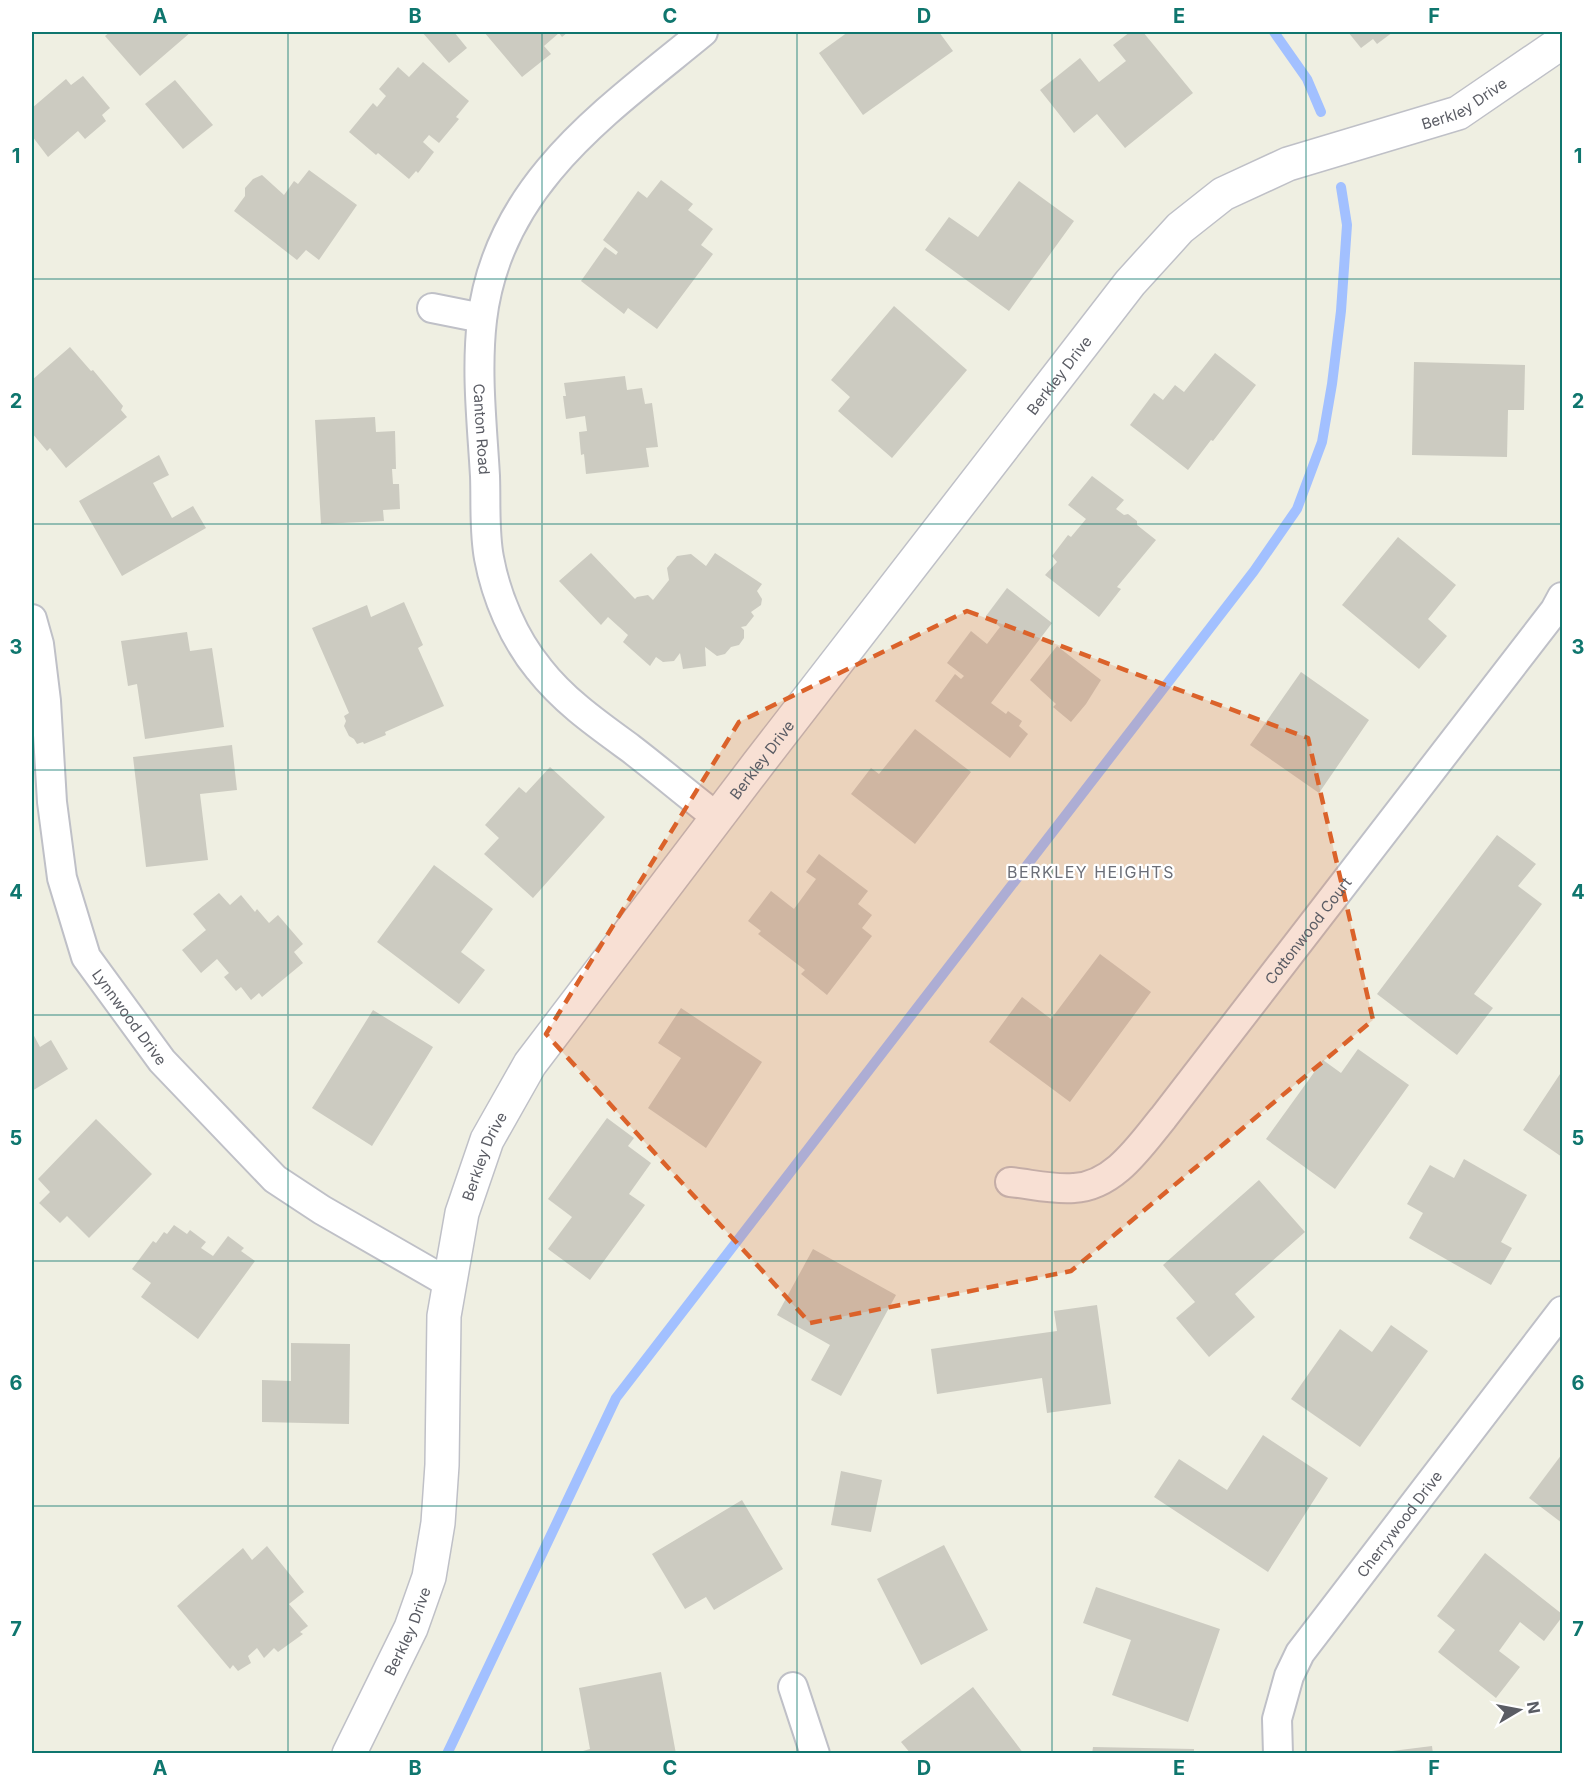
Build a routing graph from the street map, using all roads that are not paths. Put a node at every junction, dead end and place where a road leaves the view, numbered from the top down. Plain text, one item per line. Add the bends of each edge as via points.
1 (703, 32) edge
2 (1561, 47) edge
3 (432, 308) dead end
4 (482, 318) junction
5 (1563, 597) edge
6 (32, 619) edge
7 (718, 818) junction
8 (1010, 1182) dead end
9 (449, 1283) junction
10 (1563, 1311) edge
11 (793, 1687) dead end
12 (350, 1754) edge
13 (814, 1754) edge
14 (1278, 1754) edge

1 - 4 street, Canton Road via 598,119 537,183 509,226
2 - 7 street, Berkley Drive via 1458,113 1288,164 1224,194 1180,228 1140,270
3 - 4 street
4 - 7 street, Canton Road via 480,384 489,557 516,633 537,667 568,701
5 - 8 street, Cottonwood Court via 1129,1159 1104,1180 1076,1189
6 - 9 street, Lynnwood Drive via 46,700 52,802 62,878 86,957 162,1061 275,1179
7 - 9 street, Berkley Drive via 525,1072 487,1140 462,1213
9 - 12 street, Berkley Drive via 444,1316 442,1465 429,1577 411,1628
10 - 14 street, Cherrywood Drive via 1300,1653 1288,1676 1277,1719
11 - 13 street

